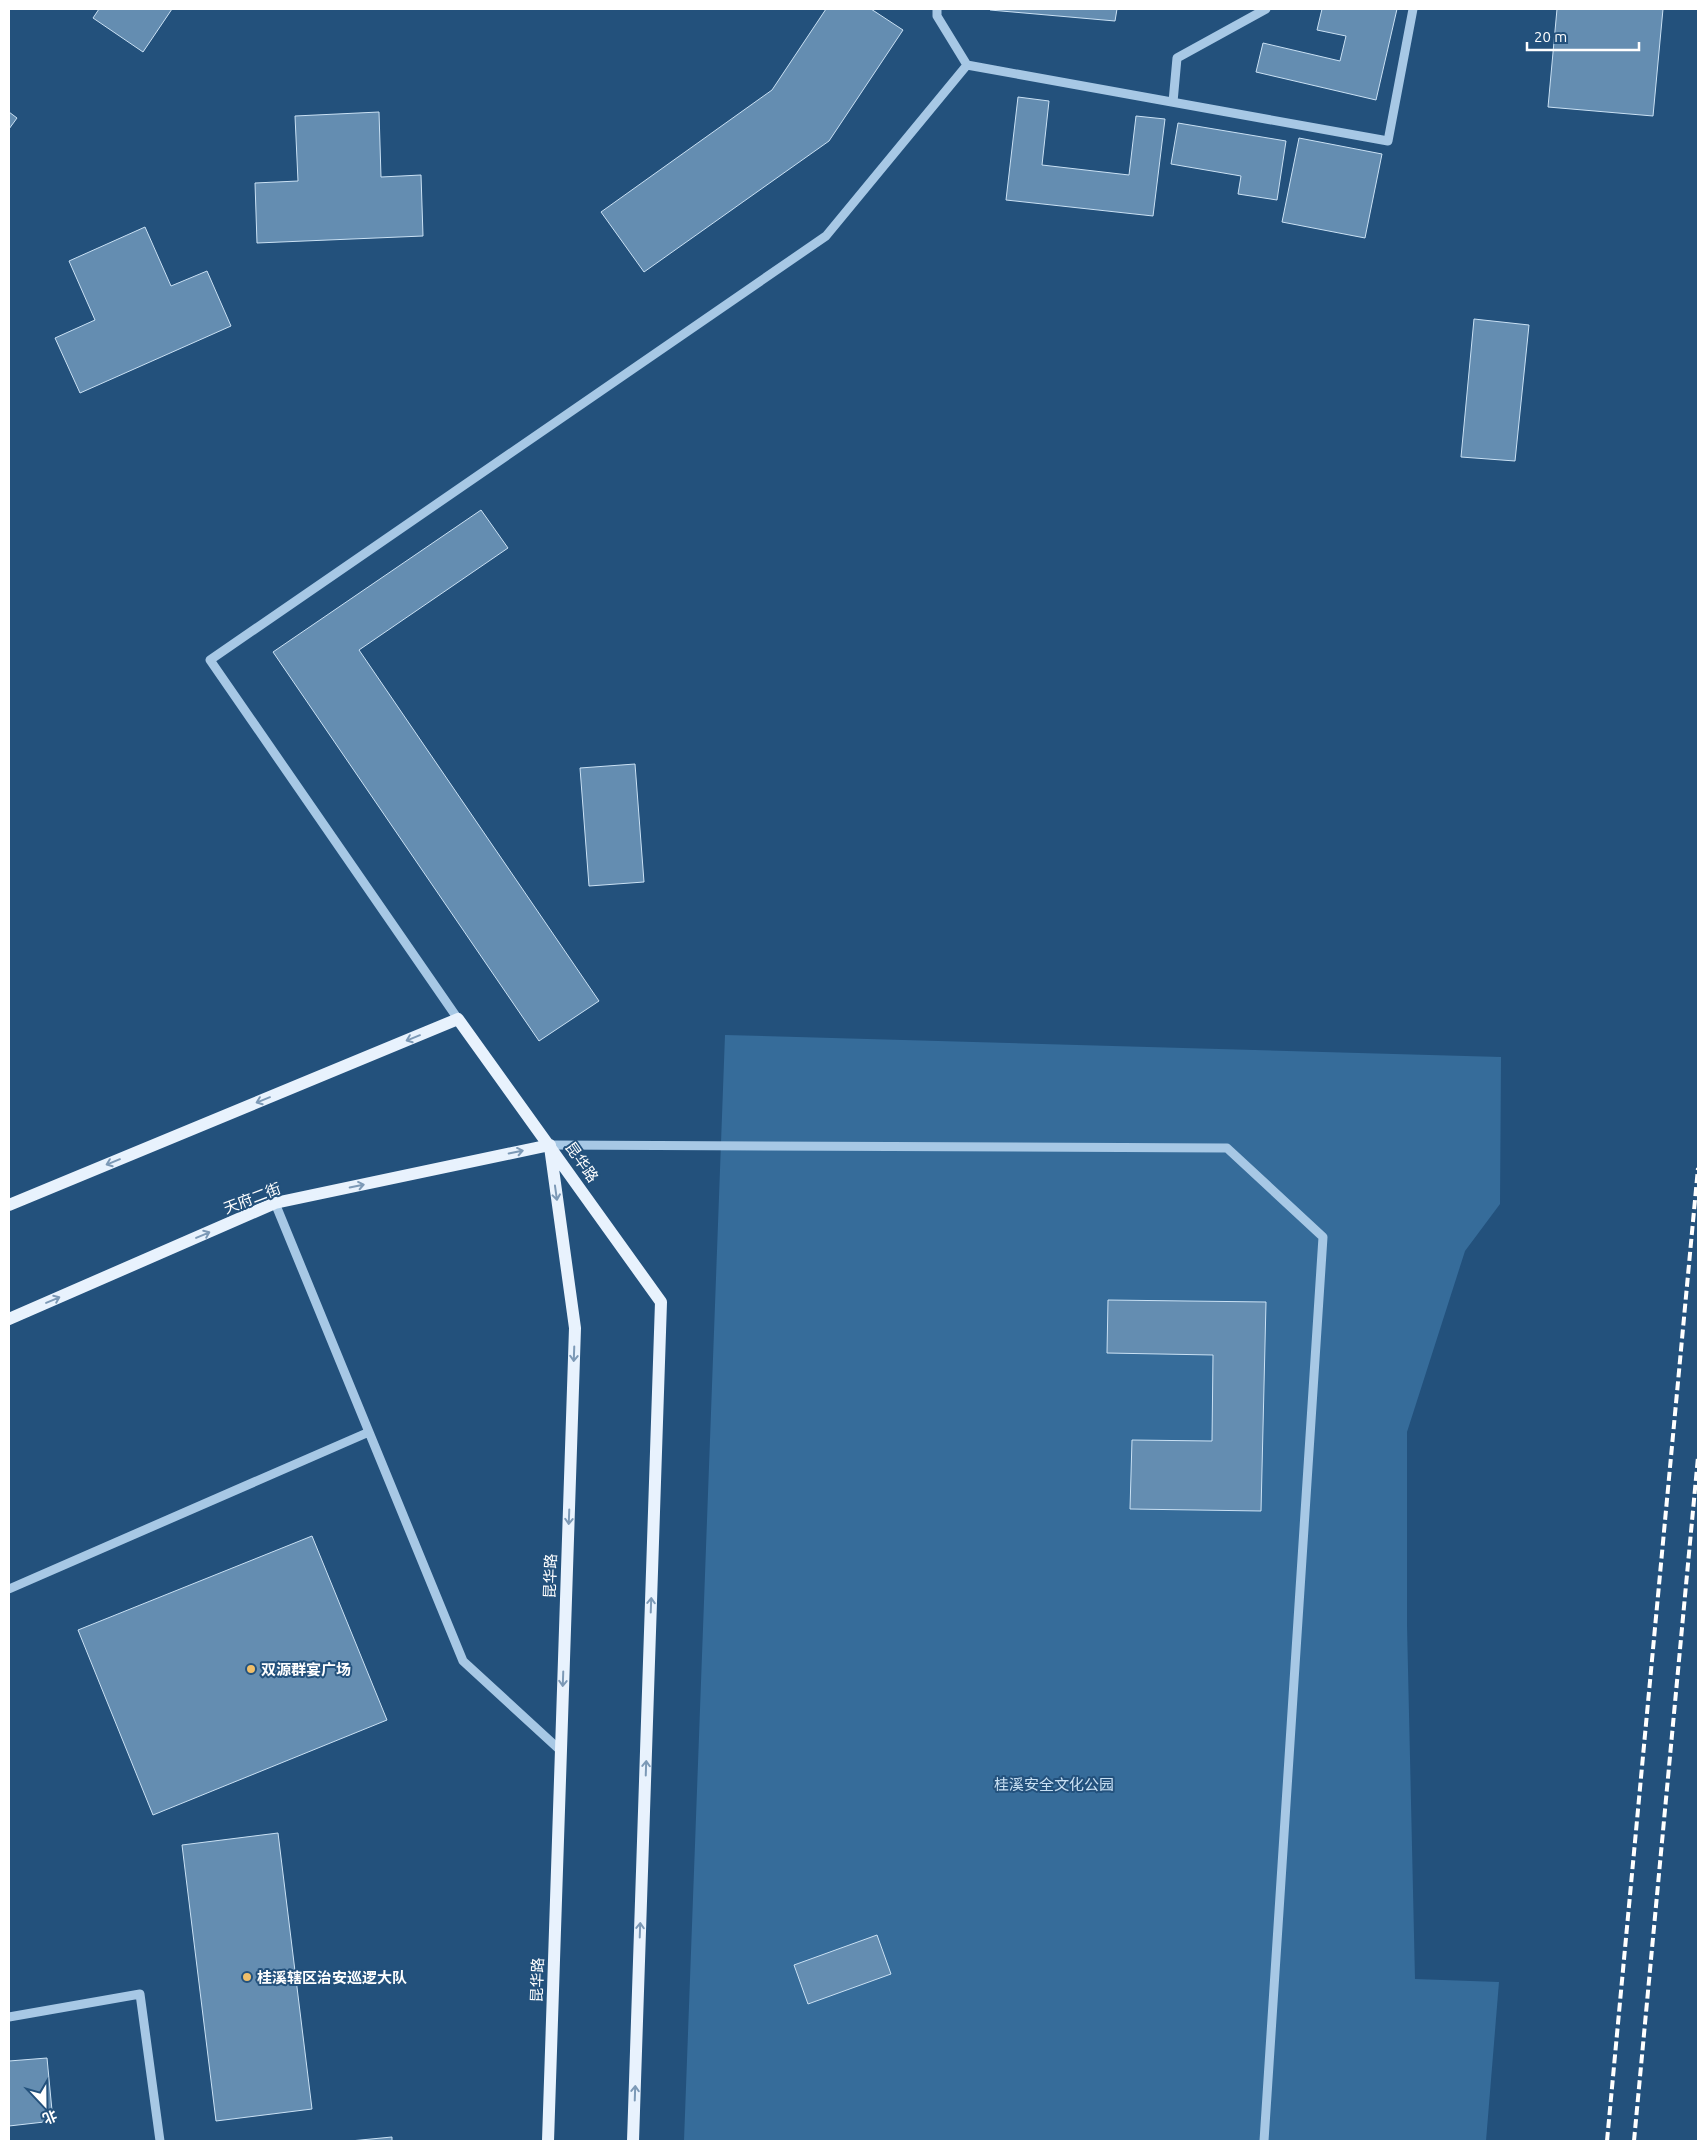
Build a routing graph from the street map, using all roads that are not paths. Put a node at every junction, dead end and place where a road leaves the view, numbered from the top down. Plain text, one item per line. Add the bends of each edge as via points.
1 (938, 9) edge
2 (1266, 9) edge
3 (1413, 9) edge
4 (967, 64) junction
5 (1173, 102) junction
6 (458, 1019) junction
7 (550, 1145) junction
8 (276, 1204) junction
9 (9, 1205) edge
10 (9, 1319) edge
11 (369, 1432) junction
12 (9, 1589) edge
13 (561, 1751) junction
14 (9, 2017) edge
15 (160, 2141) edge
16 (548, 2141) edge
17 (633, 2141) edge
18 (1264, 2141) edge

1 - 4 street via 937,16
2 - 5 street via 1177,58
3 - 5 street via 1388,141
4 - 5 street
4 - 6 street via 826,236 210,660
6 - 7 main road
6 -> 9 main road
8 -> 7 main road, 天府二街
7 -> 13 main road, 昆华路 via 575,1328
17 -> 7 main road, 昆华路 via 661,1302
7 - 18 street via 1227,1148 1323,1237
10 -> 8 main road, 天府二街
8 - 11 street
11 - 12 street
11 - 13 street via 463,1661
13 - 16 main road, 昆华路
14 - 15 street via 140,1994

